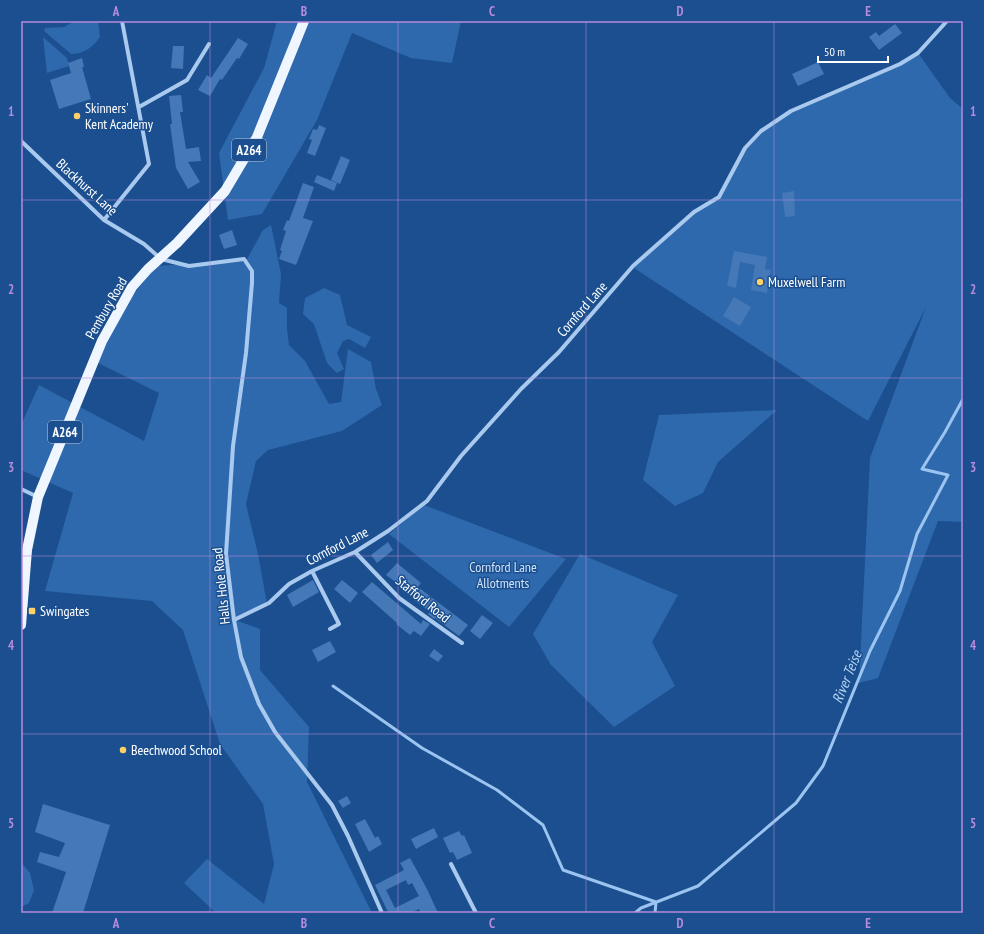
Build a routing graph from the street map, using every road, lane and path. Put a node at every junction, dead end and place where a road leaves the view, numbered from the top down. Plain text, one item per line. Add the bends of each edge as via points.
1 (122, 21) edge
2 (304, 21) edge
3 (947, 21) edge
4 (209, 44) dead end
5 (139, 107) junction
6 (21, 141) edge
7 (104, 220) junction
8 (161, 259) junction
9 (21, 489) edge
10 (38, 497) junction
11 (355, 552) junction
12 (312, 572) junction
13 (234, 620) junction
14 (21, 625) edge
15 (330, 629) dead end
16 (462, 643) dead end
17 (450, 864) dead end
18 (382, 913) edge
19 (476, 913) edge

1 - 5 street
2 - 8 main road, Pembury Road / A264 via 257,137 225,191
3 - 11 street, Cornford Lane via 918,53 900,64 791,111 762,132 745,148 719,197 694,212 633,266 559,352 521,389 461,456 427,501
4 - 5 street via 187,80
5 - 7 street via 148,164
6 - 7 street, Blackhurst Lane
7 - 8 street, Blackhurst Lane via 144,244
8 - 10 main road, Pembury Road / A264 via 132,287 102,341
8 - 13 street, Halls Hole Road via 190,266 244,259 252,271 246,353 233,446 226,554
9 - 10 street
10 - 14 main road, Pembury Road / A264 via 27,550
11 - 12 street, Cornford Lane
11 - 16 street, Stafford Road via 399,598
12 - 13 street, Cornford Lane via 289,584 269,603
12 - 15 street via 339,624
13 - 18 street, Halls Hole Road via 241,657 259,704 274,732 332,805
17 - 19 street

